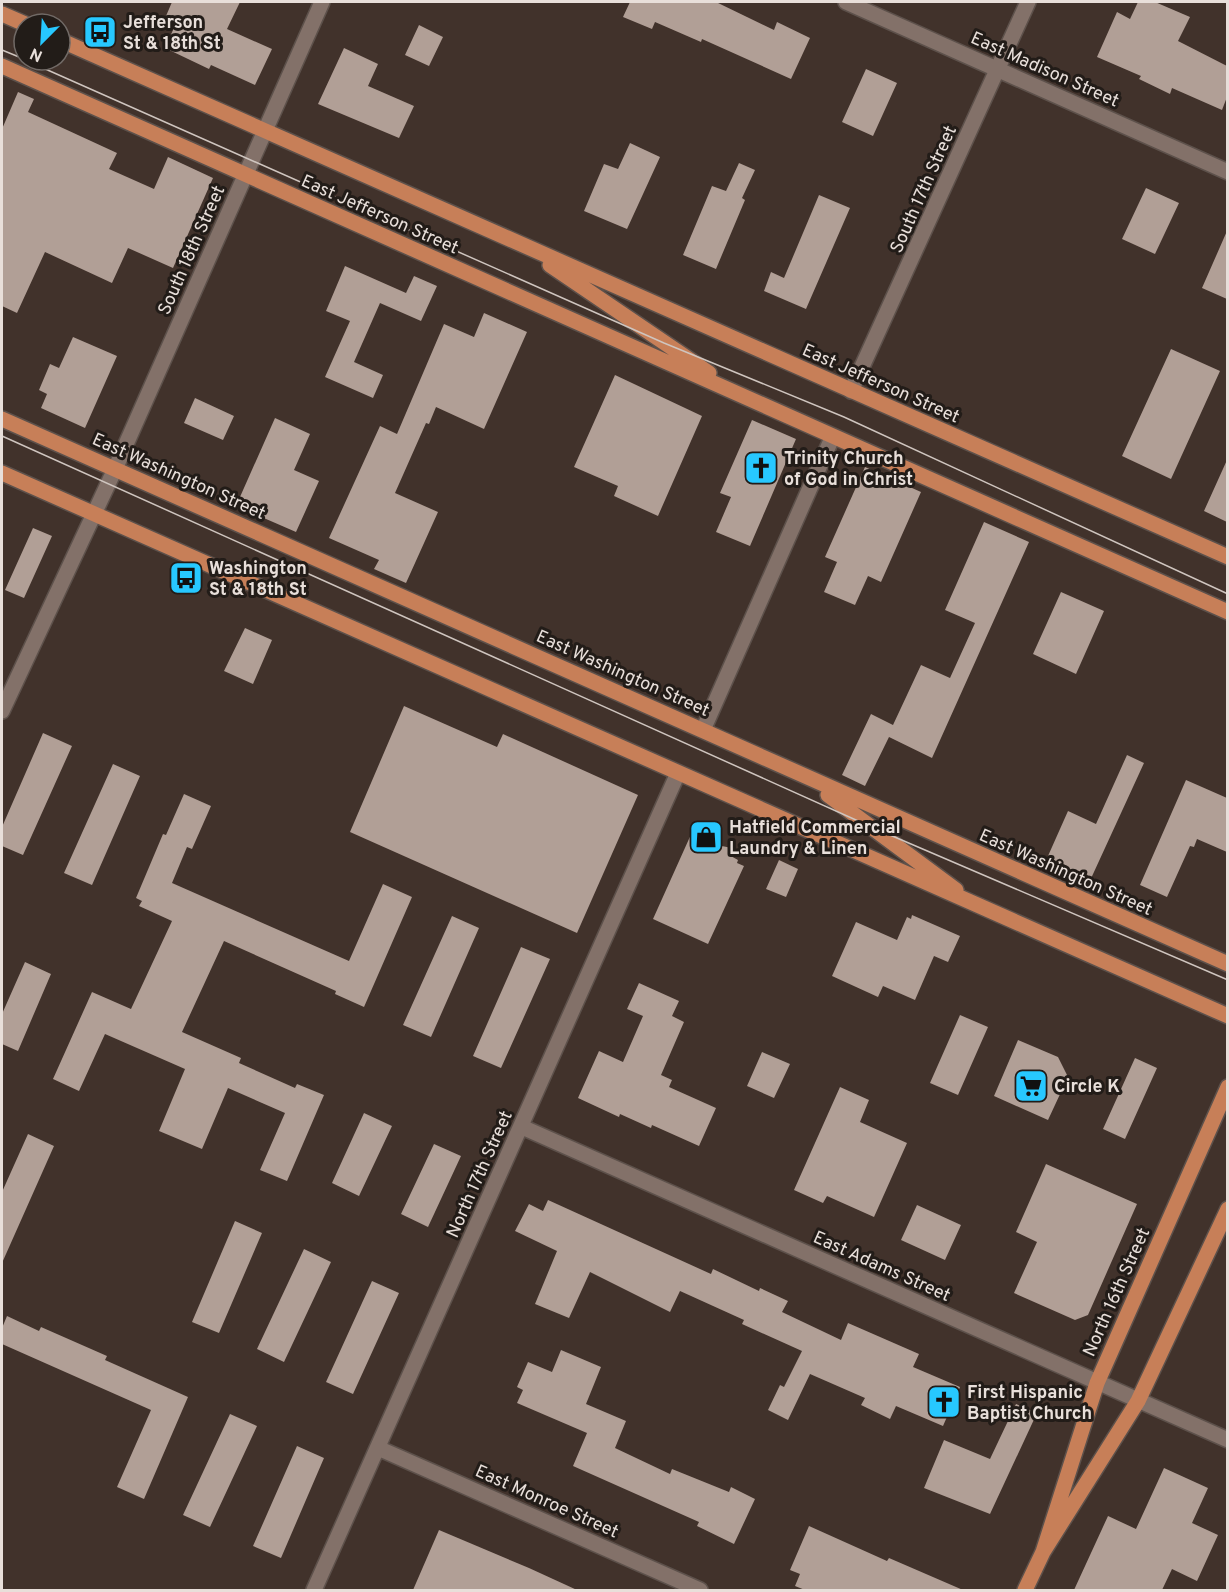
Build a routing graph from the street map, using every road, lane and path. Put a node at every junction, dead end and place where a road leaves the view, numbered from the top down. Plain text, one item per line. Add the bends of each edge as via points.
1 (322, 2) edge
2 (846, 2) edge
3 (1028, 2) edge
4 (72, 45) edge
5 (2, 66) edge
6 (998, 69) junction
7 (265, 129) junction
8 (1227, 172) edge
9 (245, 175) junction
10 (520, 244) junction
11 (851, 391) junction
12 (744, 396) junction
13 (2, 418) edge
14 (832, 438) junction
15 (115, 469) junction
16 (2, 473) edge
17 (94, 514) junction
18 (1227, 557) edge
19 (1227, 612) edge
20 (2, 711) edge
21 (702, 730) junction
22 (794, 771) junction
23 (678, 773) junction
24 (977, 906) junction
25 (1227, 964) edge
26 (1227, 1016) edge
27 (1227, 1087) edge
28 (522, 1127) junction
29 (1227, 1209) edge
30 (1097, 1383) junction
31 (1138, 1401) junction
32 (1227, 1440) edge
33 (378, 1448) junction
34 (1043, 1552) junction
35 (314, 1590) edge
36 (700, 1590) edge
37 (1025, 1590) edge

1 - 7 street, South 18th Street
2 - 6 street, East Madison Street
3 - 6 street, South 17th Street
4 - 7 main road, East Jefferson Street
5 - 9 main road, East Jefferson Street
6 - 8 street, East Madison Street
6 - 11 street, South 17th Street
7 - 9 street, South 18th Street
7 - 10 main road, East Jefferson Street
9 - 12 main road, East Jefferson Street
9 - 15 street, South 18th Street
10 - 11 main road, East Jefferson Street
10 - 12 main road, East Jefferson Street
11 - 18 main road, East Jefferson Street
12 - 14 main road, East Jefferson Street
13 - 15 main road, East Washington Street
14 - 19 main road, East Jefferson Street
14 - 21 street
15 - 17 street, South 18th Street
15 - 21 main road, East Washington Street
16 - 17 main road
17 - 20 street, South 18th Street
17 - 23 main road
21 - 22 main road, East Washington Street
22 - 24 main road
22 - 25 main road, East Washington Street
23 - 24 main road
23 - 28 street, North 17th Street
24 - 26 main road
27 - 30 main road, North 16th Street
28 - 30 street, East Adams Street
28 - 33 street, North 17th Street
29 - 31 main road, North 16th Street
30 - 31 street, East Adams Street
30 - 34 main road, North 16th Street
31 - 32 street, East Adams Street
31 - 34 main road, North 16th Street
33 - 35 street, North 17th Street
33 - 36 street, East Monroe Street
34 - 37 main road, North 16th Street

